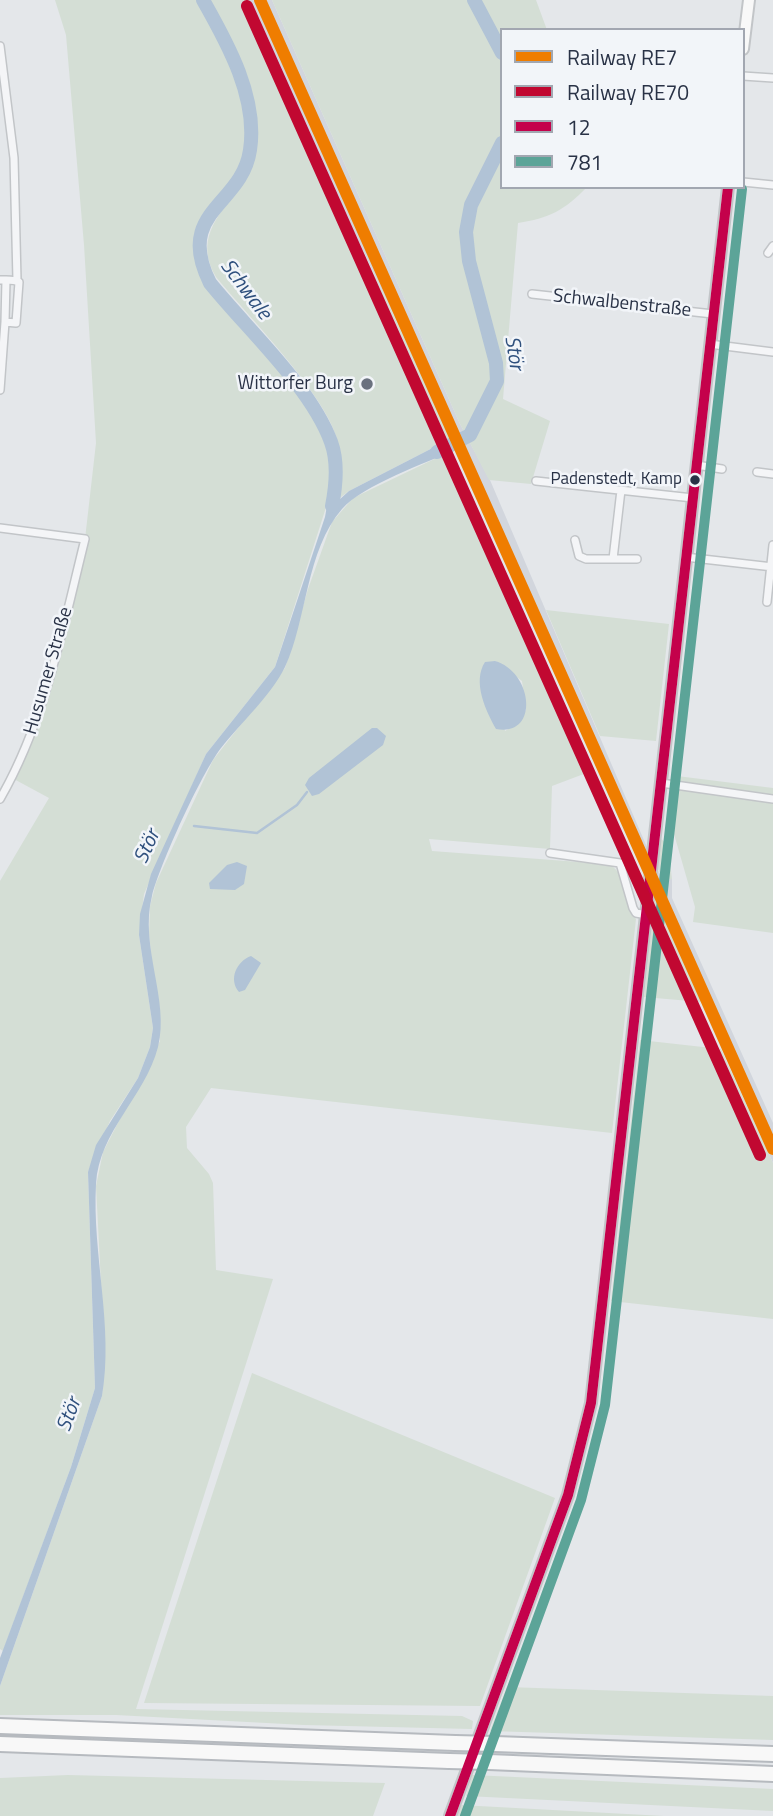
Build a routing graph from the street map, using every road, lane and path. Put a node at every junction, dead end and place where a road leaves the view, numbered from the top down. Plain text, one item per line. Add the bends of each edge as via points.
1 (749, 0) edge
2 (745, 33) edge
3 (0, 46) edge
4 (745, 76) edge
5 (773, 78) edge
6 (745, 182) edge
7 (773, 186) edge
8 (728, 189) edge
9 (3, 280) edge
10 (17, 280) junction
11 (532, 294) dead end
12 (713, 314) junction
13 (5, 322) junction
14 (709, 344) junction
15 (773, 352) edge
16 (0, 390) edge
17 (696, 466) junction
18 (722, 469) dead end
19 (757, 472) dead end
20 (773, 474) edge
21 (536, 481) dead end
22 (621, 490) junction
23 (693, 498) junction
24 (0, 528) edge
25 (575, 540) dead end
26 (773, 545) edge
27 (685, 557) junction
28 (614, 559) junction
29 (637, 559) dead end
30 (772, 567) edge
31 (767, 602) dead end
32 (661, 783) junction
33 (0, 799) edge
34 (773, 799) edge
35 (550, 853) dead end
36 (647, 915) junction
37 (8, 1726) edge
38 (7, 1744) edge
39 (773, 1755) edge
40 (773, 1774) edge
41 (450, 1816) edge

1 - 2 street
3 - 10 street via 14,158
4 - 5 street
6 - 7 street
8 - 12 street
9 - 10 street
9 - 13 street
10 - 13 street via 16,323
11 - 12 street, Schwalbenstraße
12 - 14 street
13 - 16 street
14 - 15 street
14 - 17 street
17 - 18 street
17 - 23 street
19 - 20 street
21 - 22 street
22 - 23 street
22 - 28 street
23 - 27 street
24 - 33 street, Husumer Straße via 85,539 48,688
25 - 28 street via 579,556
26 - 30 street
27 - 30 street
27 - 32 street
28 - 29 street
30 - 31 street
32 - 34 street
32 - 36 street
35 - 36 street via 620,863 633,908
36 - 41 street via 585,1431 568,1495
37 - 39 highway, bridge
38 - 40 highway, bridge

